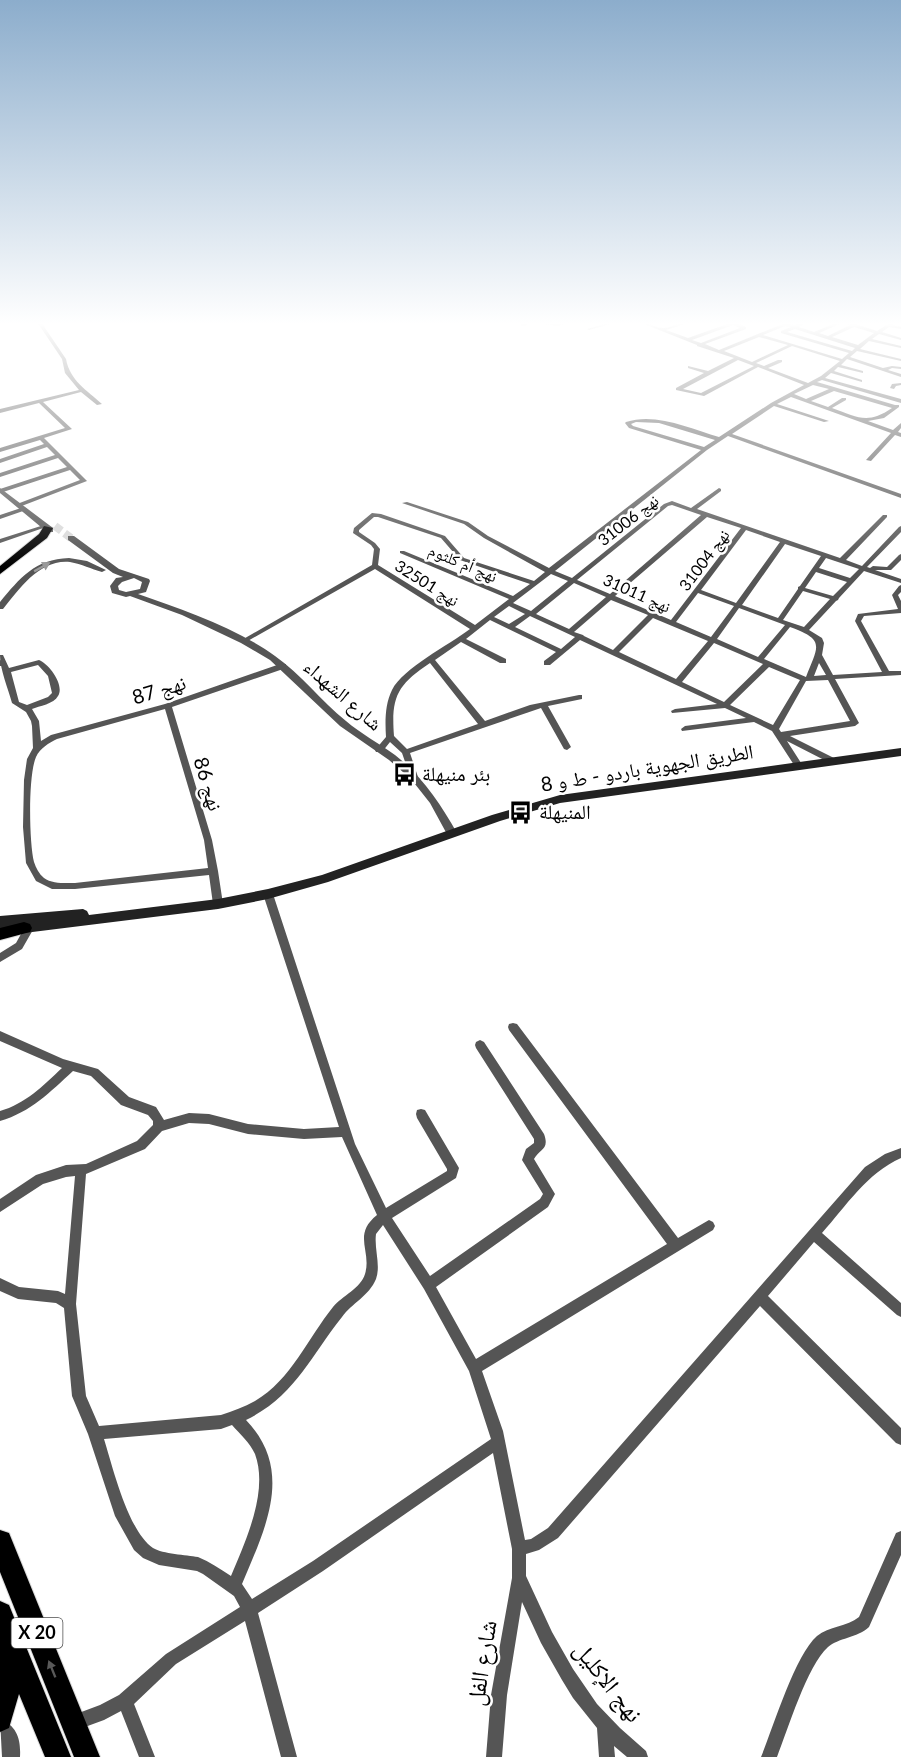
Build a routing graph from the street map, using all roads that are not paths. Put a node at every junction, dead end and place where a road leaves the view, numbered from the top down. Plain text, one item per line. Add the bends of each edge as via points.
1 (28, 404) edge
2 (43, 404) edge
3 (773, 404) joint
4 (818, 404) edge
5 (836, 404) edge
6 (885, 404) edge
7 (899, 404) edge
8 (895, 407) junction
9 (829, 408) junction
10 (0, 411) edge
11 (882, 417) junction
12 (826, 421) dead end
13 (862, 421) junction
14 (901, 424) edge
15 (893, 432) junction
16 (730, 435) junction
17 (901, 435) edge
18 (41, 438) junction
19 (719, 439) junction
20 (47, 445) junction
21 (705, 449) junction
22 (0, 450) edge
23 (59, 456) junction
24 (868, 460) dead end
25 (0, 461) edge
26 (71, 468) junction
27 (0, 475) edge
28 (719, 490) dead end
29 (1, 492) edge
30 (901, 496) edge
31 (405, 503) dead end
32 (21, 507) junction
33 (692, 510) junction
34 (705, 515) junction
35 (885, 516) dead end
36 (0, 517) edge
37 (50, 527) junction
38 (744, 528) junction
39 (901, 528) edge
40 (0, 541) edge
41 (784, 541) junction
42 (402, 552) dead end
43 (824, 556) junction
44 (901, 556) edge
45 (841, 561) junction
46 (375, 566) junction
47 (863, 567) junction
48 (814, 569) junction
49 (551, 570) junction
50 (0, 571) edge
51 (130, 577) junction
52 (108, 578) junction
53 (574, 580) junction
54 (852, 580) junction
55 (901, 581) edge
56 (535, 583) junction
57 (146, 587) junction
58 (901, 587) edge
59 (800, 588) junction
60 (698, 591) junction
61 (131, 594) junction
62 (612, 596) junction
63 (836, 598) junction
64 (511, 601) junction
65 (737, 605) junction
66 (0, 607) edge
67 (901, 610) edge
68 (185, 613) junction
69 (531, 613) junction
70 (652, 615) junction
71 (489, 617) junction
72 (779, 621) junction
73 (672, 624) junction
74 (789, 624) junction
75 (510, 627) junction
76 (474, 628) junction
77 (805, 630) junction
78 (571, 631) junction
79 (581, 636) junction
80 (461, 639) junction
81 (244, 641) junction
82 (712, 641) junction
83 (561, 652) junction
84 (615, 652) junction
85 (819, 656) junction
86 (430, 660) junction
87 (504, 661) dead end
88 (547, 663) dead end
89 (763, 663) junction
90 (2, 664) edge
91 (283, 666) junction
92 (901, 673) edge
93 (886, 674) junction
94 (832, 678) junction
95 (806, 679) junction
96 (678, 682) junction
97 (579, 697) dead end
98 (543, 705) junction
99 (168, 706) junction
100 (724, 706) junction
101 (27, 708) junction
102 (675, 711) dead end
103 (753, 720) junction
104 (483, 724) junction
105 (685, 729) dead end
106 (778, 732) junction
107 (390, 738) junction
108 (40, 745) junction
109 (567, 747) dead end
110 (379, 750) junction
111 (406, 752) junction
112 (901, 753) edge
113 (832, 762) junction
114 (799, 766) junction
115 (414, 777) junction
116 (453, 833) junction
117 (214, 871) junction
118 (267, 894) junction
119 (218, 904) junction
120 (127, 914) junction
121 (13, 922) edge
122 (0, 933) edge
123 (0, 958) edge
124 (513, 1027) dead end
125 (0, 1036) edge
126 (480, 1045) dead end
127 (72, 1065) junction
128 (421, 1114) dead end
129 (0, 1116) edge
130 (159, 1127) junction
131 (345, 1132) junction
132 (901, 1153) edge
133 (81, 1171) junction
134 (0, 1206) edge
135 (384, 1217) junction
136 (709, 1226) dead end
137 (814, 1234) junction
138 (676, 1246) junction
139 (0, 1284) edge
140 (428, 1286) junction
141 (760, 1297) junction
142 (70, 1304) junction
143 (901, 1311) edge
144 (474, 1368) junction
145 (235, 1419) junction
146 (95, 1433) junction
147 (901, 1438) edge
148 (498, 1442) junction
149 (901, 1538) edge
150 (0, 1542) edge
151 (519, 1549) junction
152 (519, 1578) junction
153 (234, 1587) junction
154 (249, 1611) junction
155 (0, 1614) edge
156 (12, 1641) junction
157 (125, 1701) junction
158 (0, 1719) edge
159 (74, 1723) junction
160 (605, 1725) junction
161 (0, 1728) edge
162 (11, 1757) edge
163 (58, 1757) edge
164 (87, 1757) edge
165 (147, 1757) edge
166 (289, 1757) edge
167 (494, 1757) edge
168 (607, 1757) edge
169 (640, 1757) edge
170 (769, 1757) edge

1 - 10 street
2 - 18 street via 69,429
3 - 12 street
3 - 16 street
4 - 9 street
5 - 9 street
6 - 8 street
7 - 8 street
8 - 11 street
9 - 13 street
11 - 13 street
11 - 14 street
13 - 15 street
14 - 15 street
15 - 17 street
15 - 24 street
16 - 19 street
16 - 30 street
18 - 20 street
18 - 22 street
19 - 21 street
19 - 21 street via 645,419 628,425
20 - 23 street
20 - 25 street
21 - 49 street
23 - 26 street
23 - 27 street
26 - 29 street
26 - 32 street via 84,482
28 - 33 street
29 - 32 street
31 - 49 street, نهج 31011 via 466,523 514,553
32 - 36 street
32 - 37 street
33 - 34 street, نهج 31006
33 - 53 street, نهج 31006 via 666,505
34 - 38 street, نهج 31006
34 - 62 street
35 - 45 street
37 - 40 street
37 - 50 highway
38 - 41 street, نهج 31006
38 - 60 street, نهج 31004
39 - 47 street
41 - 43 street, نهج 31006
41 - 65 street
42 - 64 street, نهج أم كلثوم
43 - 45 street, نهج 31006
43 - 48 street
44 - 47 street via 889,569
45 - 47 street, نهج 31006
46 - 56 street via 377,549 356,529 367,516 379,515 443,537 462,560
46 - 76 street, نهج 32501
46 - 81 street
47 - 54 street
47 - 55 street, نهج 31006
48 - 54 street
48 - 59 street
49 - 53 street, نهج 31011
49 - 56 street
51 - 52 street
51 - 52 street via 69,540
51 - 57 street via 144,579
52 - 61 street via 117,593
66 -> 52 street via 29,575 52,561 79,560
53 - 62 street, نهج 31011
53 - 69 street
54 - 63 street
56 - 64 street
57 - 61 street
57 - 68 street
58 - 67 street via 895,595
59 - 63 street
59 - 72 street
60 - 65 street
60 - 73 street, نهج 31004
61 - 68 street
62 - 70 street, نهج 31011
62 - 78 street
63 - 77 street
64 - 69 street, نهج أم كلثوم
64 - 71 street
65 - 72 street
65 - 82 street
67 - 93 street via 860,615 858,621
68 - 81 street, شارع الشهداء
69 - 75 street
69 - 78 street, نهج أم كلثوم
70 - 73 street, نهج 31011
70 - 84 street
71 - 75 street
71 - 76 street
72 - 74 street
73 - 82 street, نهج 31011
74 - 77 street
74 - 89 street
75 - 83 street
76 - 80 street
77 - 85 street via 819,639
78 - 79 street, نهج أم كلثوم
79 - 83 street
79 - 84 street, نهج أم كلثوم
80 - 86 street
80 - 87 street
81 - 91 street, شارع الشهداء
82 - 89 street, نهج 31011
82 - 96 street
83 - 88 street
84 - 96 street, نهج أم كلثوم
85 - 94 street
85 - 95 street
86 - 104 street
86 - 107 street via 408,674 396,689 389,721
89 - 95 street, نهج 31011
89 - 100 street
90 - 101 street via 16,703
90 - 101 street via 39,662 47,668 56,694
91 - 99 street, نهج 87
91 - 110 street, شارع الشهداء via 342,724
92 - 93 street
93 - 94 street
94 - 95 street
94 - 106 street via 855,723
95 - 106 street
96 - 100 street, نهج أم كلثوم
97 - 98 street
98 - 104 street
98 - 109 street
99 - 108 street, نهج 87 via 60,735
99 - 117 street, نهج 86
100 - 102 street
100 - 103 street, نهج أم كلثوم
101 - 108 street via 34,715
103 - 105 street
103 - 106 street, نهج أم كلثوم
104 - 111 street
106 - 113 street, نهج أم كلثوم
106 - 114 street
107 - 110 street
107 - 111 street
108 - 117 street via 30,760 28,776 29,848 33,870 42,881 75,886
110 - 115 street, شارع الشهداء
111 - 115 street
112 - 113 main road, الطريق الجهوية باردو - ط و 8
113 - 114 main road, الطريق الجهوية باردو - ط و 8
114 - 116 main road, الطريق الجهوية باردو - ط و 8 via 560,799
115 - 116 street, شارع الشهداء
116 - 118 main road, الطريق الجهوية باردو - ط و 8 via 324,879
117 - 119 street, نهج 86
118 - 119 main road, الطريق الجهوية باردو - ط و 8
118 - 131 street
119 - 120 main road, الطريق الجهوية باردو - ط و 8
120 - 121 main road, الطريق الجهوية باردو - ط و 8
120 - 121 main road, الطريق الجهوية باردو - ط و 8 via 65,915
121 - 122 highway
121 - 123 street via 19,946
124 - 138 street
125 - 127 street
126 - 140 street via 540,1138 541,1145 528,1160 549,1194 544,1203
127 - 129 street via 37,1098 20,1110
127 - 130 street via 94,1072 125,1101 152,1111
128 - 135 street via 454,1172
130 - 131 street via 201,1118 248,1129 304,1134
130 - 133 street via 141,1145
131 - 135 street
132 - 137 street via 869,1172
133 - 134 street via 40,1179
133 - 142 street
135 - 140 street
135 - 145 street via 371,1232 373,1260 369,1281 339,1311 288,1383 255,1411
136 - 138 street
137 - 141 street
137 - 143 street
138 - 144 street
139 - 142 street via 18,1293 58,1297
140 - 144 street
141 - 147 street
141 - 151 street via 554,1533
142 - 146 street via 78,1396
144 - 148 street
145 - 146 street
145 - 153 street via 254,1438 265,1470 264,1497
146 - 153 street via 122,1516 139,1545 159,1558 198,1564
148 - 151 street
148 - 154 street
149 - 170 street via 864,1622 823,1642 809,1661
159 -> 150 highway, X 20
151 - 152 street
152 - 160 street, نهج الإكليل via 572,1681
152 - 167 street, شارع الفل via 501,1680
153 - 154 street
154 - 157 street via 171,1659
154 - 166 street
155 - 156 highway, X 20
156 - 158 highway via 11,1674
156 - 163 highway, X 20
157 - 159 street
157 - 165 street
159 - 164 highway, X 20
160 - 168 street
160 - 169 street, نهج الإكليل
161 - 162 street via 10,1737

